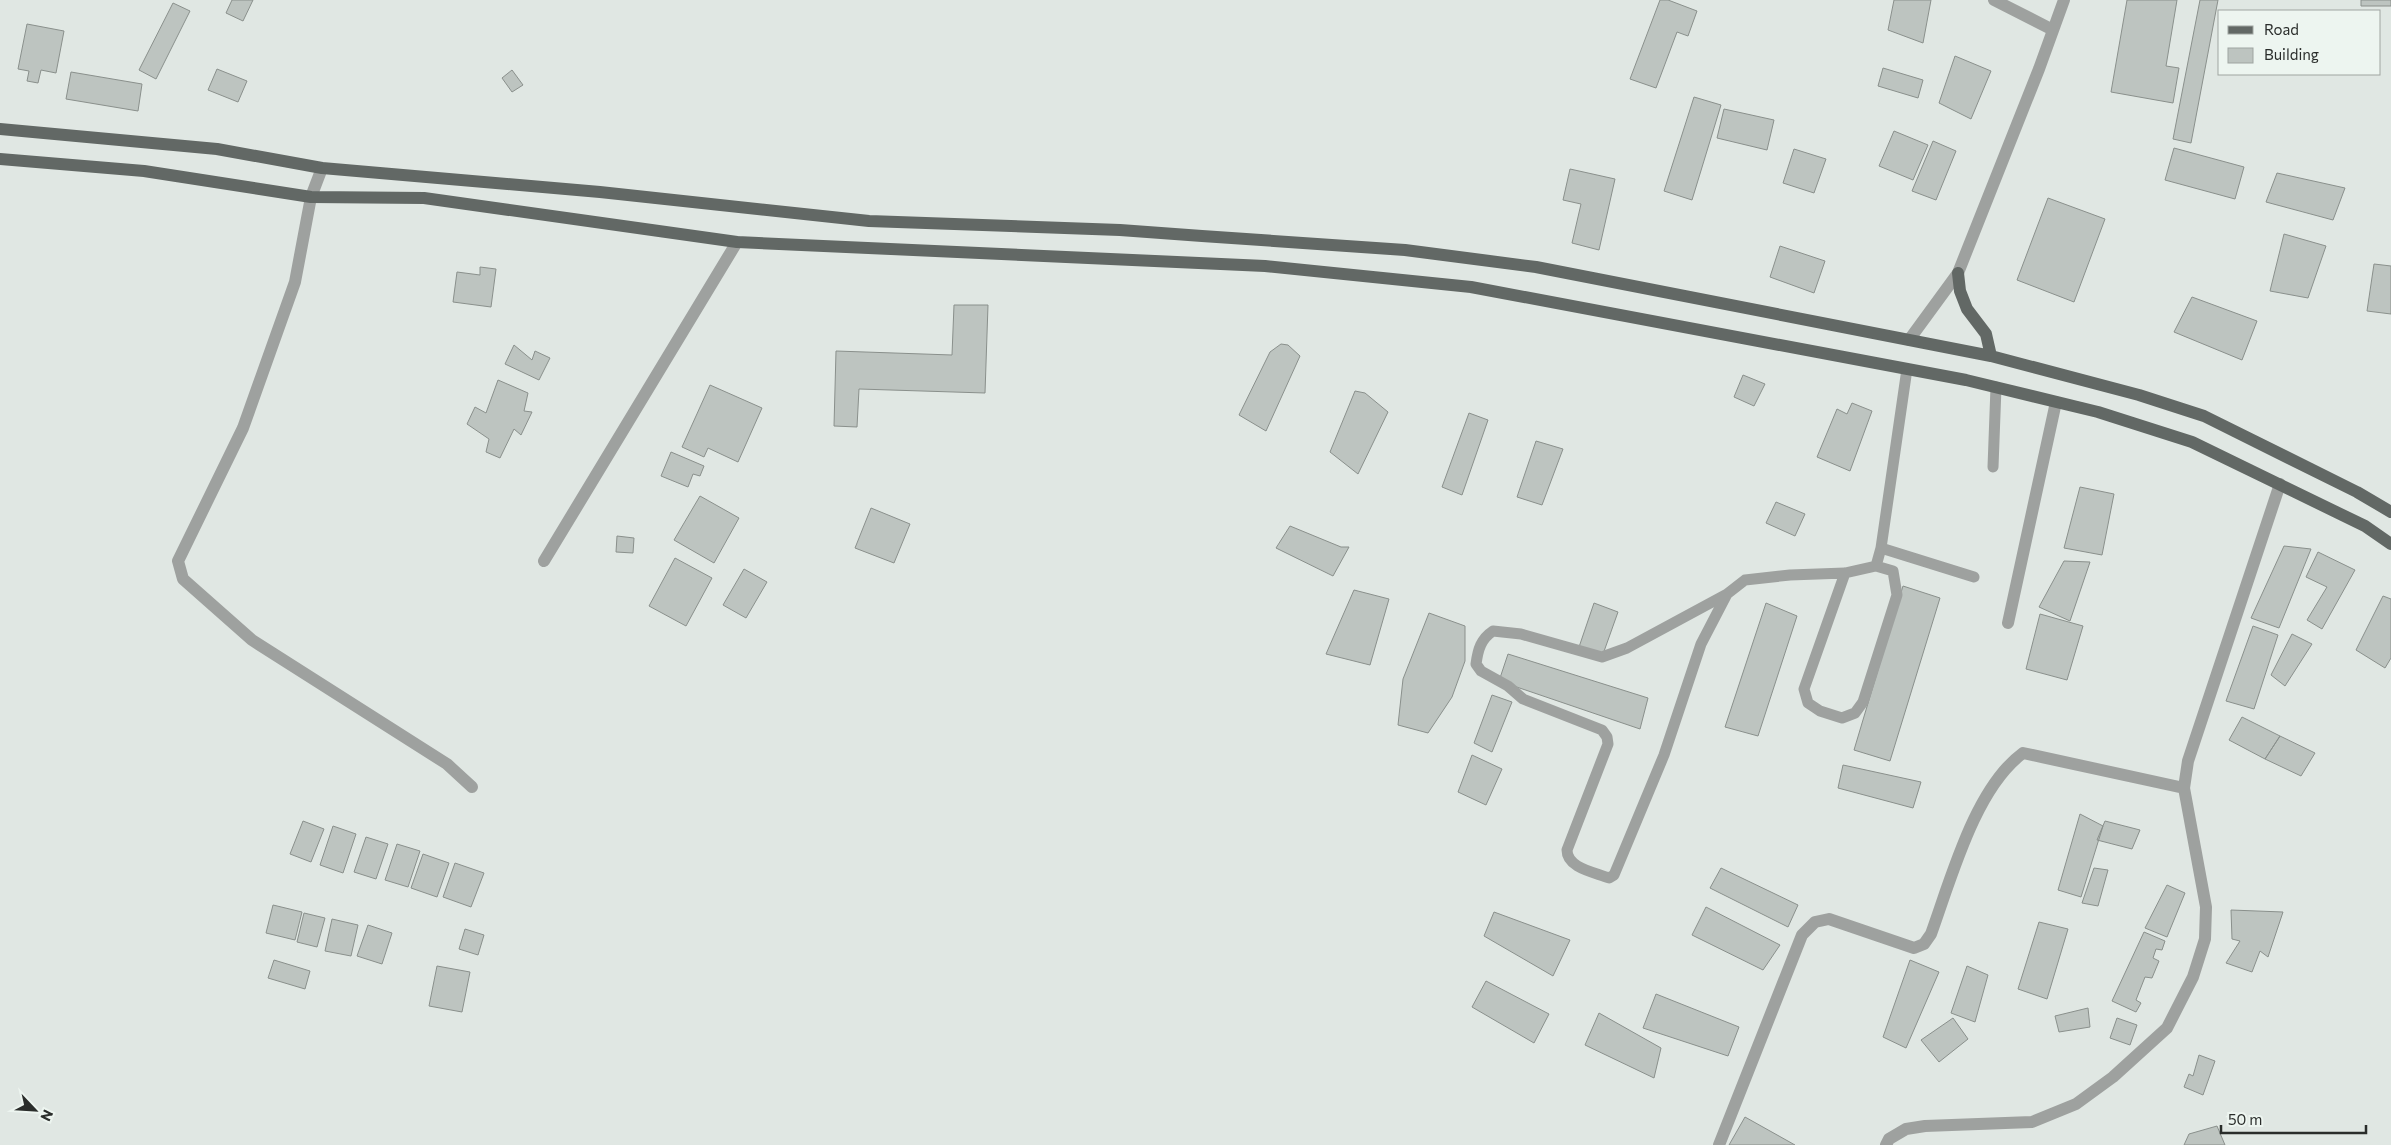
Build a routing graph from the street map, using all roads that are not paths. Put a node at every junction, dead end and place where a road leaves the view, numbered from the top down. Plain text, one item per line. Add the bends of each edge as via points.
1 (1994, 0) edge
2 (2064, 0) edge
3 (2053, 30) junction
4 (0, 129) edge
5 (0, 159) edge
6 (322, 168) junction
7 (311, 196) junction
8 (737, 242) junction
9 (1958, 273) junction
10 (1909, 340) junction
11 (1991, 356) junction
12 (1907, 369) junction
13 (1996, 387) junction
14 (2056, 402) junction
15 (1993, 467) dead end
16 (2280, 484) junction
17 (2391, 512) edge
18 (2391, 544) edge
19 (1880, 548) junction
20 (544, 561) dead end
21 (1876, 566) junction
22 (1845, 573) junction
23 (1974, 577) dead end
24 (1727, 594) junction
25 (2008, 623) dead end
26 (472, 787) dead end
27 (2184, 788) junction
28 (1719, 1145) edge
29 (1886, 1145) edge

1 - 3 street
2 - 3 street
3 - 9 street
4 - 6 main road via 217,149
5 - 7 main road via 144,171
6 - 7 street
6 - 10 main road via 600,192 869,221 1120,230 1405,250 1536,267
7 - 8 main road via 424,198
7 - 26 street via 295,282 243,428 178,562 183,579 252,640 447,764
8 - 12 main road via 1265,266 1471,287
8 - 20 street
9 - 10 street
9 - 11 main road via 1963,300 1986,334
10 - 11 main road
11 - 17 main road via 2130,392 2204,416
12 - 13 main road
12 - 19 lane
13 - 14 main road
13 - 15 lane
14 - 16 main road via 2192,442
14 - 25 street
16 - 18 main road via 2365,526
16 - 27 street via 2197,732
19 - 21 lane
19 - 23 lane
21 - 22 lane
21 - 22 lane via 1893,572 1897,595 1863,702 1842,718 1808,703 1804,689
22 - 24 lane via 1745,580
24 - 24 lane via 1700,644 1664,755 1614,875 1609,878 1572,863 1566,850 1608,744 1607,736 1602,730 1522,698 1481,671 1476,664 1485,636 1493,631 1521,634 1602,657 1627,648
27 - 28 street via 2023,753 2012,761 1990,789 1960,853 1931,934 1924,944 1914,948 1829,919 1815,922 1802,935
27 - 29 street via 2206,907 2205,939 2193,977 2168,1028 2113,1077 2076,1104 2032,1122 1906,1129 1889,1139

